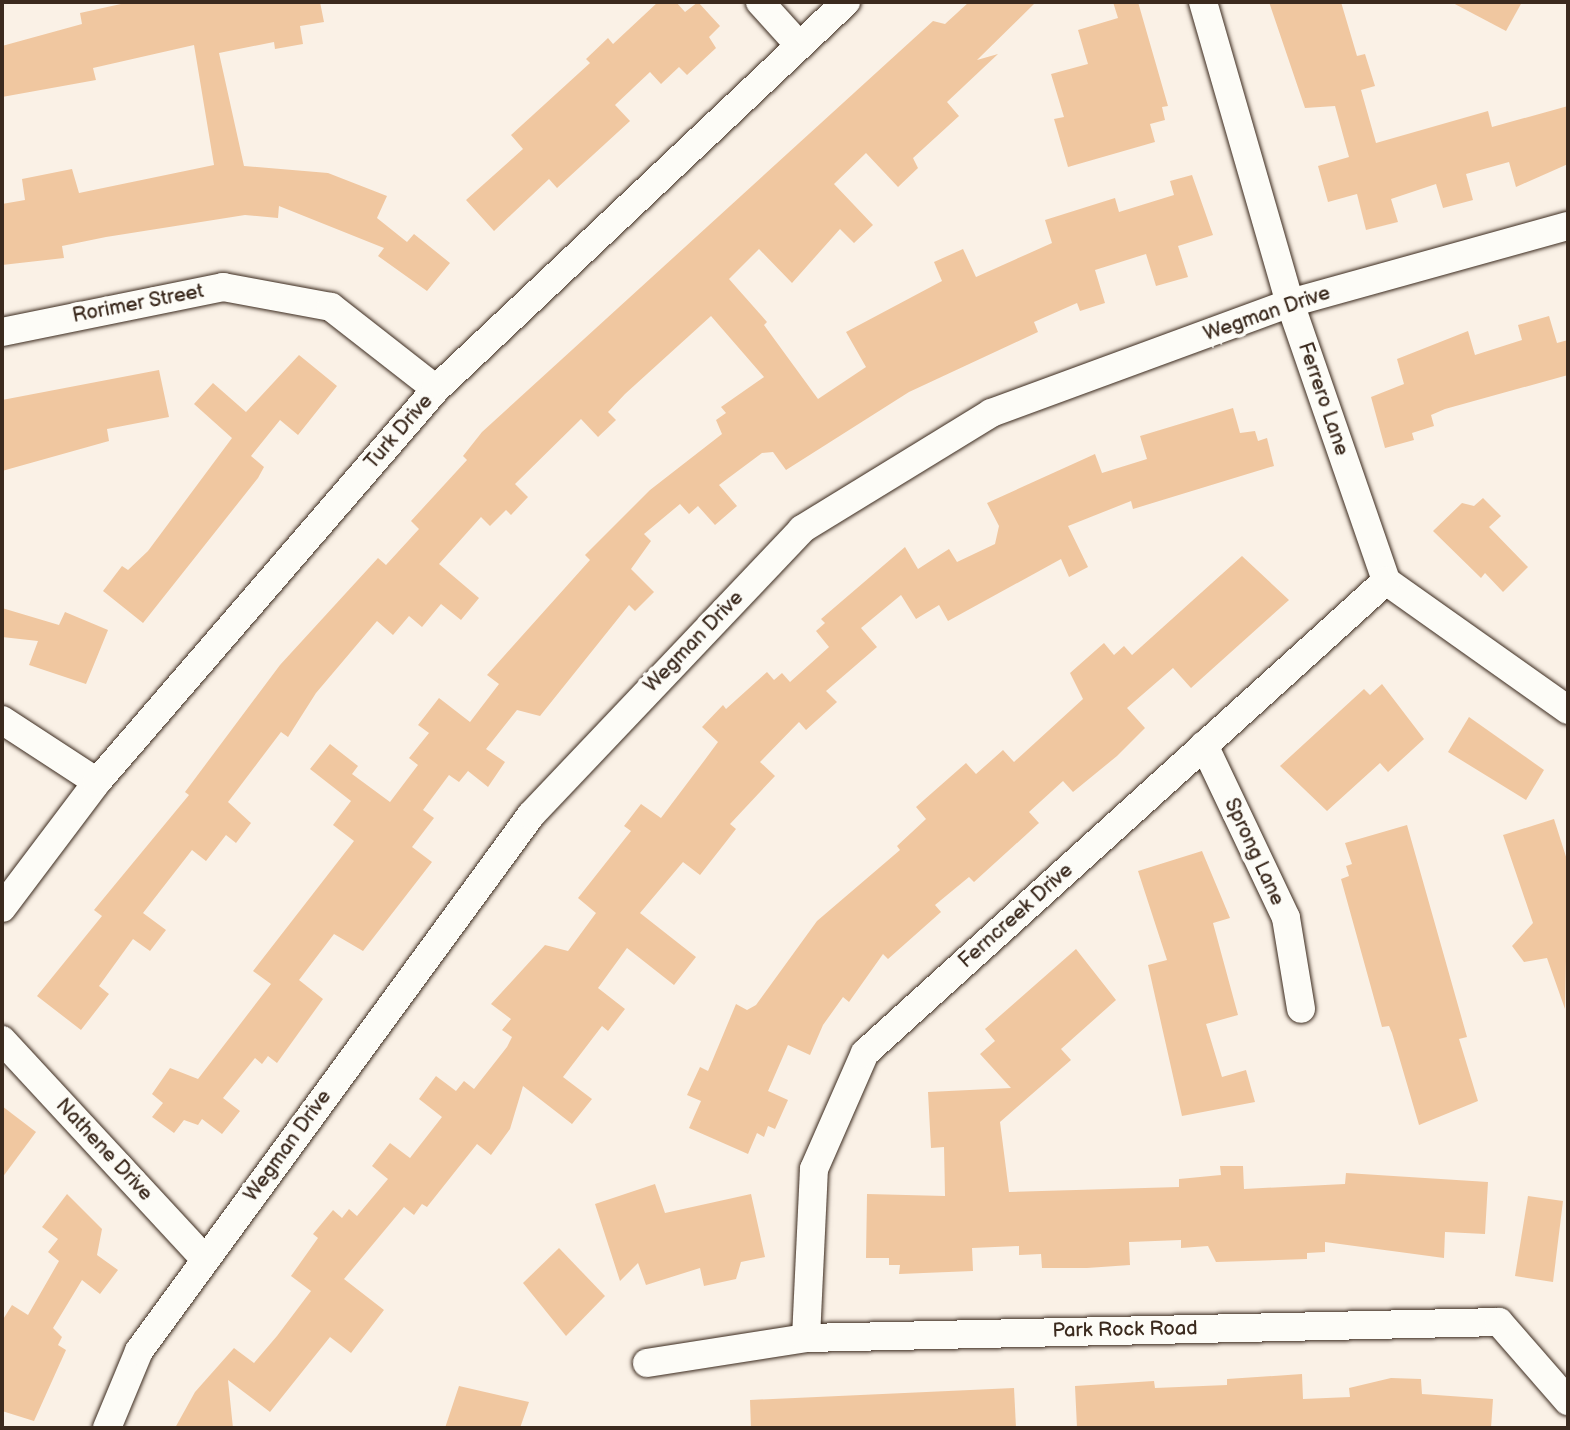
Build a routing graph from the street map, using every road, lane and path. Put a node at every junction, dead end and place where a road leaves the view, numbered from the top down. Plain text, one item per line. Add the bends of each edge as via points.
1 (760, 2) edge
2 (846, 2) edge
3 (1203, 2) edge
4 (799, 45) junction
5 (1568, 226) edge
6 (1290, 303) junction
7 (2, 332) edge
8 (436, 389) junction
9 (1386, 581) junction
10 (1568, 710) edge
11 (2, 720) edge
12 (1204, 745) junction
13 (97, 782) junction
14 (2, 908) edge
15 (1301, 1009) dead end
16 (2, 1040) edge
17 (205, 1259) junction
18 (806, 1338) junction
19 (647, 1363) dead end
20 (1568, 1401) edge
21 (107, 1428) edge

1 - 4 street
2 - 4 street, Turk Drive
3 - 6 street, Ferrero Lane
4 - 8 street, Turk Drive
5 - 6 street, Wegman Drive
6 - 9 street, Ferrero Lane
6 - 17 street, Wegman Drive via 991,413 802,529 531,815
7 - 8 street, Rorimer Street via 223,287 331,307
8 - 13 street, Turk Drive
9 - 10 street
9 - 12 street, Ferncreek Drive
11 - 13 street
12 - 15 street, Sprong Lane via 1286,918
12 - 18 street, Ferncreek Drive via 865,1053 814,1169
13 - 14 street, Turk Drive
16 - 17 street, Nathene Drive
17 - 21 street, Wegman Drive via 139,1351
18 - 19 street, Park Rock Road
18 - 20 street, Park Rock Road via 1499,1322

